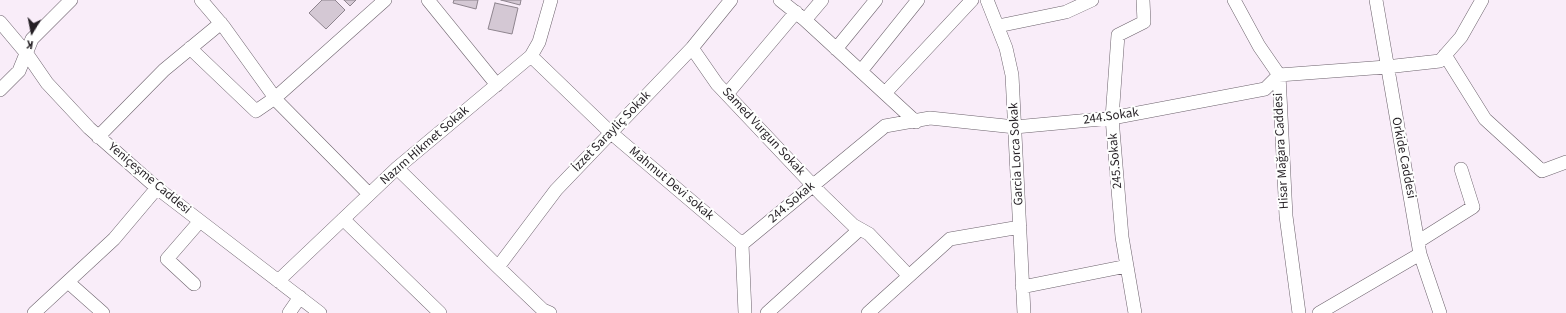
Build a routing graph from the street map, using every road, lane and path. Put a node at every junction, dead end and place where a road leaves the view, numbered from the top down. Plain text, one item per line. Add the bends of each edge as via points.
1 (71, 0) edge
2 (201, 0) edge
3 (386, 0) edge
4 (428, 0) edge
5 (551, 0) edge
6 (731, 0) edge
7 (780, 0) edge
8 (822, 0) edge
9 (876, 0) edge
10 (918, 0) edge
11 (972, 0) edge
12 (987, 0) edge
13 (1092, 0) edge
14 (1143, 0) edge
15 (1234, 0) edge
16 (1376, 0) edge
17 (1482, 0) edge
18 (800, 16) junction
19 (0, 22) edge
20 (221, 23) junction
21 (998, 26) junction
22 (190, 48) junction
23 (692, 48) junction
24 (836, 49) junction
25 (27, 54) junction
26 (1445, 55) junction
27 (531, 56) junction
28 (1386, 67) junction
29 (861, 71) junction
30 (1278, 75) junction
31 (497, 85) junction
32 (0, 90) edge
33 (885, 93) junction
34 (727, 94) junction
35 (275, 98) junction
36 (1112, 118) junction
37 (915, 121) junction
38 (1015, 127) junction
39 (610, 132) junction
40 (98, 137) junction
41 (1566, 162) edge
42 (397, 168) junction
43 (1461, 169) dead end
44 (813, 186) junction
45 (157, 188) junction
46 (369, 194) junction
47 (343, 219) junction
48 (200, 221) junction
49 (1020, 228) junction
50 (860, 229) junction
51 (1419, 240) junction
52 (742, 244) junction
53 (1420, 254) junction
54 (1127, 266) junction
55 (498, 267) junction
56 (909, 276) junction
57 (278, 281) junction
58 (68, 282) junction
59 (194, 284) dead end
60 (1022, 288) junction
61 (300, 297) junction
62 (545, 312) edge
63 (34, 313) edge
64 (103, 313) edge
65 (289, 313) edge
66 (320, 313) edge
67 (440, 313) edge
68 (745, 313) edge
69 (767, 313) edge
70 (868, 313) edge
71 (1024, 313) edge
72 (1136, 313) edge
73 (1299, 313) edge
74 (1319, 313) edge
75 (1440, 313) edge

1 - 25 street via 32,39
2 - 20 street
3 - 35 street
4 - 31 street
5 - 27 street, Nazım Hikmet Sokak via 539,42
6 - 23 street, İzzet Sarayliç Sokak
7 - 18 street
8 - 18 street
9 - 24 street
10 - 29 street
11 - 33 street
12 - 21 street, Garcia Lorca Sokak
13 - 21 street via 1066,12
14 - 36 street, 245.Sokak via 1144,22 1118,35
15 - 30 street, Hisar Mağara Caddesi
16 - 28 street, Orkide Caddesi
17 - 26 street via 1461,37
18 - 24 street
18 - 34 street
19 - 25 street, Yeniçeşme Caddesi
20 - 22 street
20 - 35 street
21 - 38 street, Garcia Lorca Sokak via 1012,75
22 - 35 street via 256,112
22 - 40 street via 164,70
23 - 34 street, Samed Vurgun Sokak
23 - 39 street, İzzet Sarayliç Sokak
24 - 29 street
25 - 32 street via 19,71
25 - 40 street, Yeniçeşme Caddesi via 47,83
26 - 28 street via 1440,61
26 - 41 street via 1485,119 1542,171
27 - 31 street, Nazım Hikmet Sokak
27 - 39 street, Mahmut Devi sokak
28 - 30 street
28 - 51 street, Orkide Caddesi
29 - 33 street
30 - 36 street, 244.Sokak via 1265,89
30 - 73 street, Hisar Mağara Caddesi via 1286,216
31 - 42 street, Nazım Hikmet Sokak
33 - 37 street
34 - 44 street, Samed Vurgun Sokak
35 - 46 street
36 - 38 street, 244.Sokak
36 - 54 street, 245.Sokak via 1122,237
37 - 38 street, 244.Sokak via 930,118
37 - 44 street, 244.Sokak via 885,126
38 - 49 street, Garcia Lorca Sokak
39 - 52 street, Mahmut Devi sokak
39 - 55 street, İzzet Sarayliç Sokak via 556,190
40 - 45 street, Yeniçeşme Caddesi
42 - 46 street, Nazım Hikmet Sokak
42 - 55 street
43 - 51 street via 1473,207
44 - 50 street, Samed Vurgun Sokak via 853,226
44 - 52 street, 244.Sokak
45 - 48 street, Yeniçeşme Caddesi
45 - 58 street via 114,239
46 - 47 street, Nazım Hikmet Sokak
47 - 57 street, Nazım Hikmet Sokak
47 - 67 street
48 - 57 street, Yeniçeşme Caddesi
48 - 59 street via 167,259
49 - 56 street via 950,239
49 - 60 street, Garcia Lorca Sokak
50 - 56 street, Samed Vurgun Sokak via 869,234
50 - 69 street
51 - 53 street, Orkide Caddesi
52 - 68 street
53 - 74 street
53 - 75 street, Orkide Caddesi
54 - 60 street
54 - 72 street, 245.Sokak
55 - 62 street
56 - 70 street
57 - 61 street, Yeniçeşme Caddesi
58 - 63 street
58 - 64 street
60 - 71 street, Garcia Lorca Sokak
61 - 65 street
61 - 66 street, Yeniçeşme Caddesi

